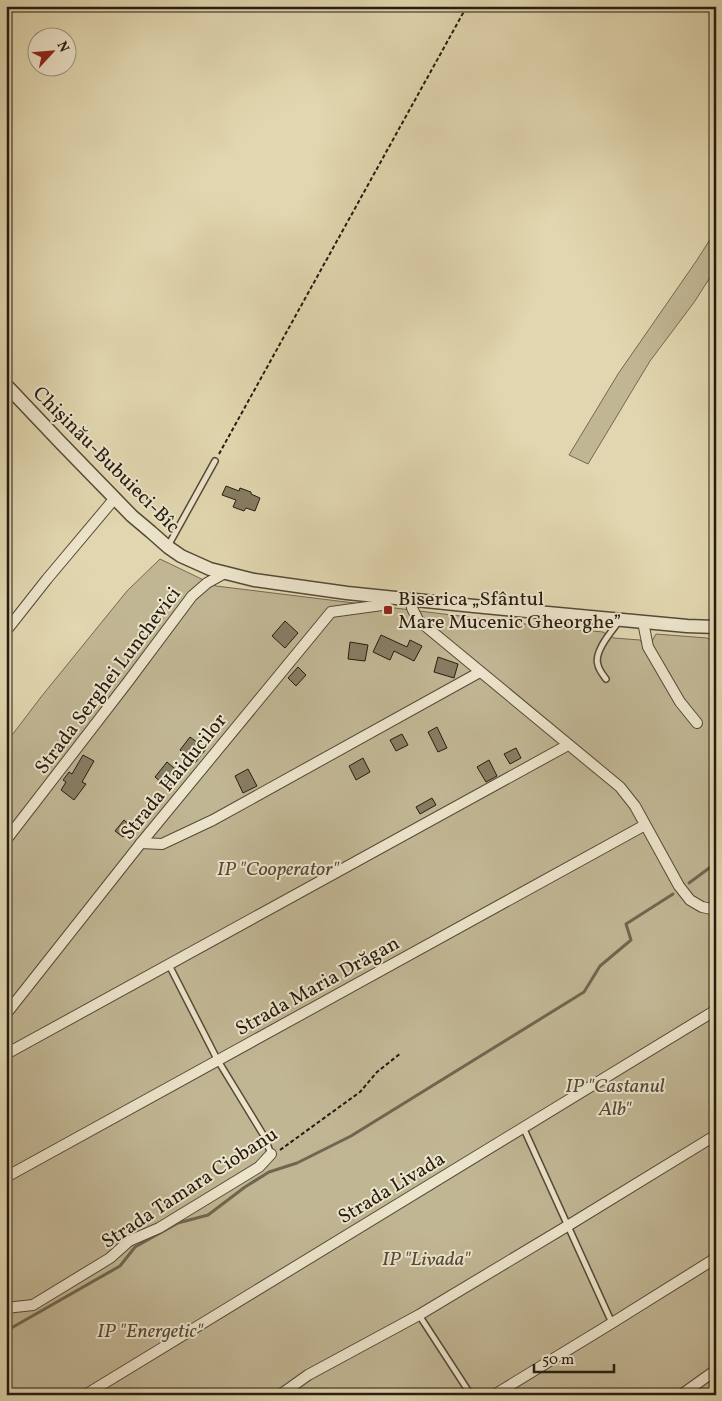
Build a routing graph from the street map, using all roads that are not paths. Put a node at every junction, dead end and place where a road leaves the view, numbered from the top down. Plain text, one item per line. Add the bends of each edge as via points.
1 (7, 387) edge
2 (216, 461) road end
3 (115, 498) junction
4 (168, 547) junction
5 (225, 573) junction
6 (390, 597) junction
7 (411, 599) junction
8 (620, 620) junction
9 (643, 622) junction
10 (716, 627) edge
11 (6, 631) edge
12 (480, 672) junction
13 (606, 679) dead end
14 (697, 723) dead end
15 (568, 745) junction
16 (644, 825) junction
17 (6, 840) edge
18 (141, 843) junction
19 (716, 910) edge
20 (169, 965) junction
21 (716, 1010) edge
22 (6, 1014) edge
23 (6, 1054) edge
24 (217, 1060) junction
25 (523, 1127) junction
26 (716, 1135) edge
27 (271, 1154) joint
28 (6, 1177) edge
29 (568, 1226) junction
30 (716, 1258) edge
31 (6, 1308) edge
32 (419, 1315) junction
33 (612, 1323) junction
34 (716, 1370) edge
35 (85, 1395) edge
36 (280, 1395) edge
37 (471, 1395) edge
38 (494, 1395) edge
39 (681, 1395) edge

1 - 3 street, Chișinău-Bubuieci-Bîc
2 - 4 lane
3 - 4 street, Chișinău-Bubuieci-Bîc
3 - 11 street
4 - 5 street, Chișinău-Bubuieci-Bîc via 195,563
5 - 6 street, Chișinău-Bubuieci-Bîc
5 - 17 street, Strada Serghei Lunchevici via 207,582 192,596
6 - 7 street, Chișinău-Bubuieci-Bîc
6 - 18 street, Strada Haiducilor via 382,604 331,612
7 - 8 street, Chișinău-Bubuieci-Bîc
7 - 12 street via 418,620
8 - 9 street, Chișinău-Bubuieci-Bîc
8 - 13 lane via 597,657 597,664
9 - 10 street, Chișinău-Bubuieci-Bîc
9 - 14 street via 648,647 680,702
12 - 15 street
12 - 18 street via 213,820 162,844
15 - 16 street via 620,787 635,806
15 - 20 street
16 - 19 street via 690,900
16 - 24 street, Strada Maria Drăgan
18 - 22 street, Strada Haiducilor
20 - 23 street
20 - 24 lane
21 - 25 street, Strada Livada
24 - 27 lane via 264,1136
24 - 28 street, Strada Maria Drăgan
25 - 29 lane
25 - 35 street, Strada Livada
26 - 29 street
27 - 31 street, Strada Tamara Ciobanu via 259,1167 159,1228 129,1241 110,1258 33,1305
29 - 32 street
29 - 33 lane
30 - 33 street
32 - 36 street via 308,1375
32 - 37 lane
33 - 38 street
34 - 39 street

